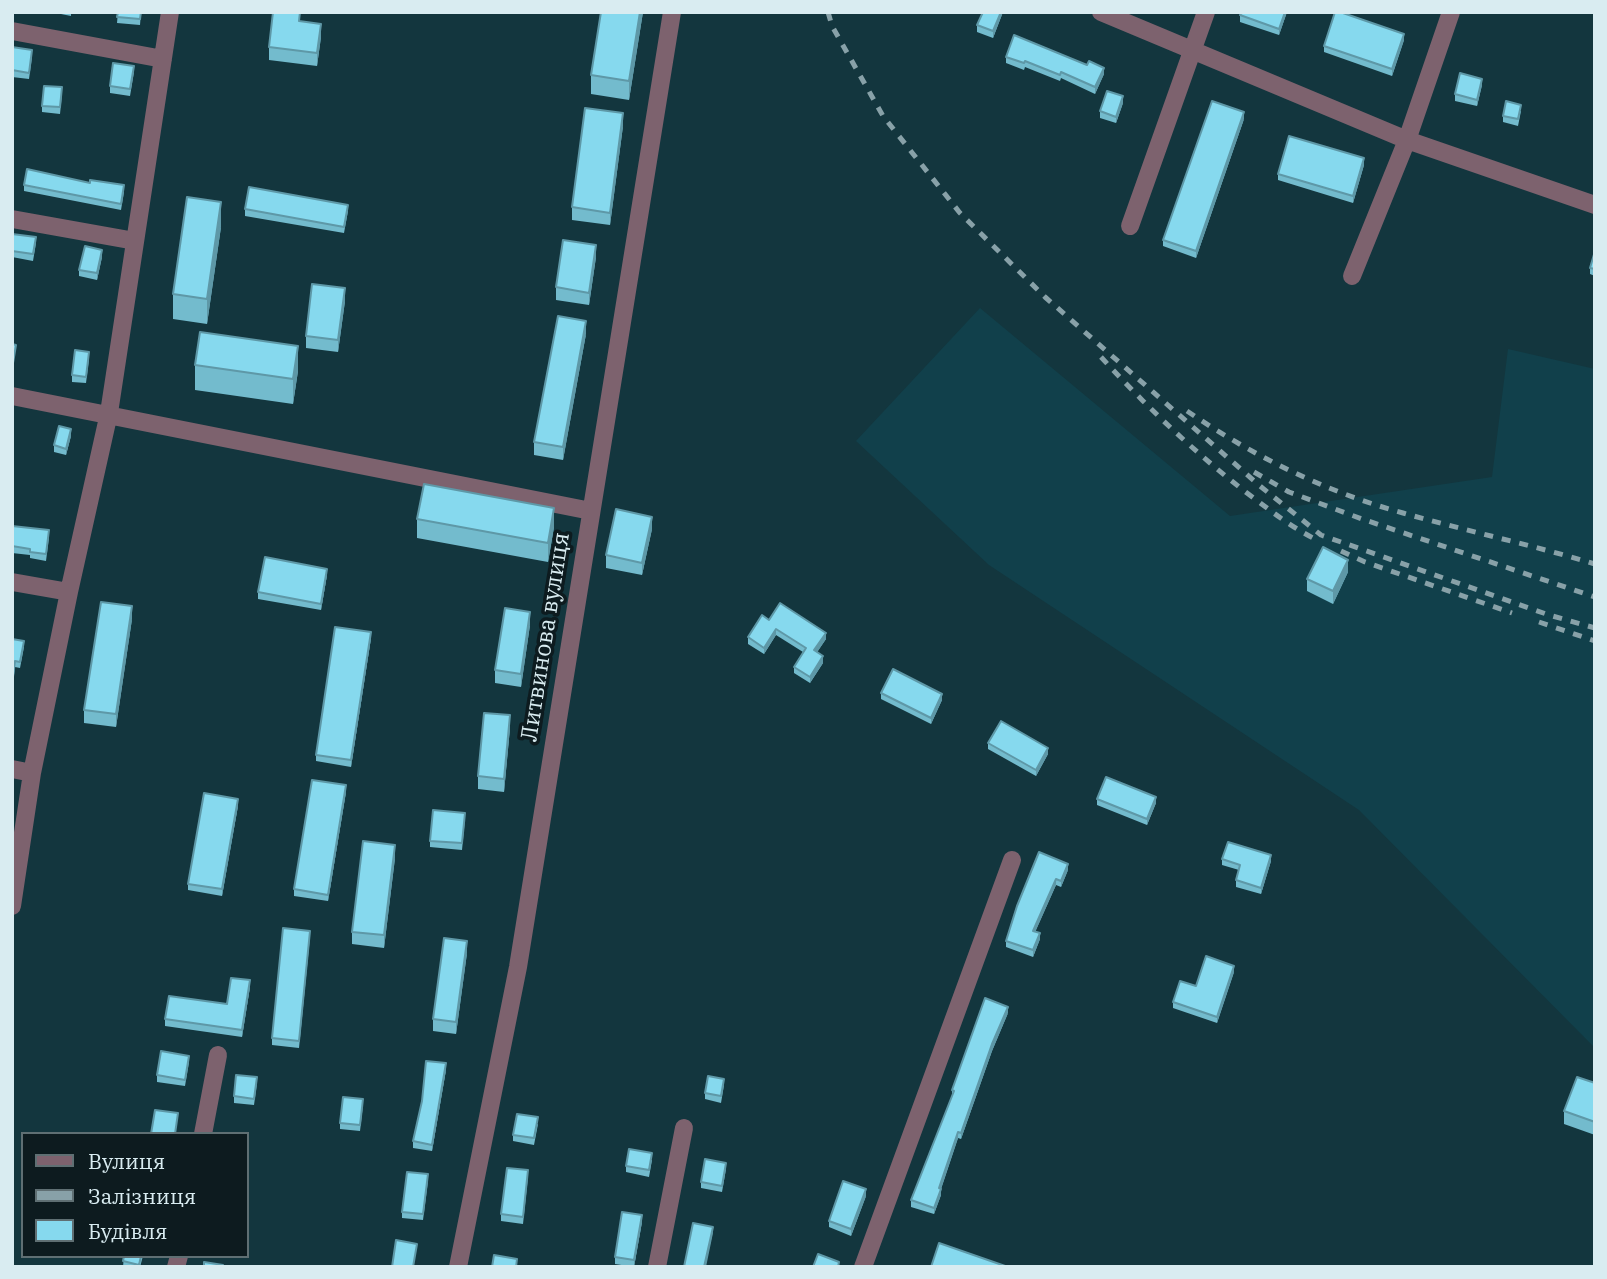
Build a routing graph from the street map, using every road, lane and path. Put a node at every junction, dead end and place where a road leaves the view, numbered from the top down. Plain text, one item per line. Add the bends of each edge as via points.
1 (170, 12) edge
2 (672, 12) edge
3 (1101, 12) edge
4 (1206, 12) edge
5 (1451, 12) edge
6 (12, 31) edge
7 (1192, 52) junction
8 (163, 59) junction
9 (1407, 140) junction
10 (1595, 205) edge
11 (12, 219) edge
12 (1130, 226) dead end
13 (135, 242) junction
14 (1352, 276) dead end
15 (12, 396) edge
16 (109, 414) junction
17 (591, 512) junction
18 (12, 582) edge
19 (69, 592) junction
20 (12, 769) edge
21 (32, 773) junction
22 (1012, 860) dead end
23 (12, 906) edge
24 (218, 1055) dead end
25 (684, 1128) dead end
26 (203, 1132) edge
27 (458, 1267) edge
28 (657, 1267) edge
29 (863, 1267) edge

1 - 8 street
2 - 17 street, Литвинова вулиця
3 - 7 street
4 - 7 street
5 - 9 street
6 - 8 street
7 - 9 street
7 - 12 street
8 - 13 street
9 - 10 street
9 - 14 street
11 - 13 street
13 - 16 street
15 - 16 street
16 - 17 street
16 - 19 street
17 - 27 street, Литвинова вулиця via 518,967
18 - 19 street
19 - 21 street
20 - 21 street
21 - 23 street
22 - 29 street
24 - 26 street
25 - 28 street

